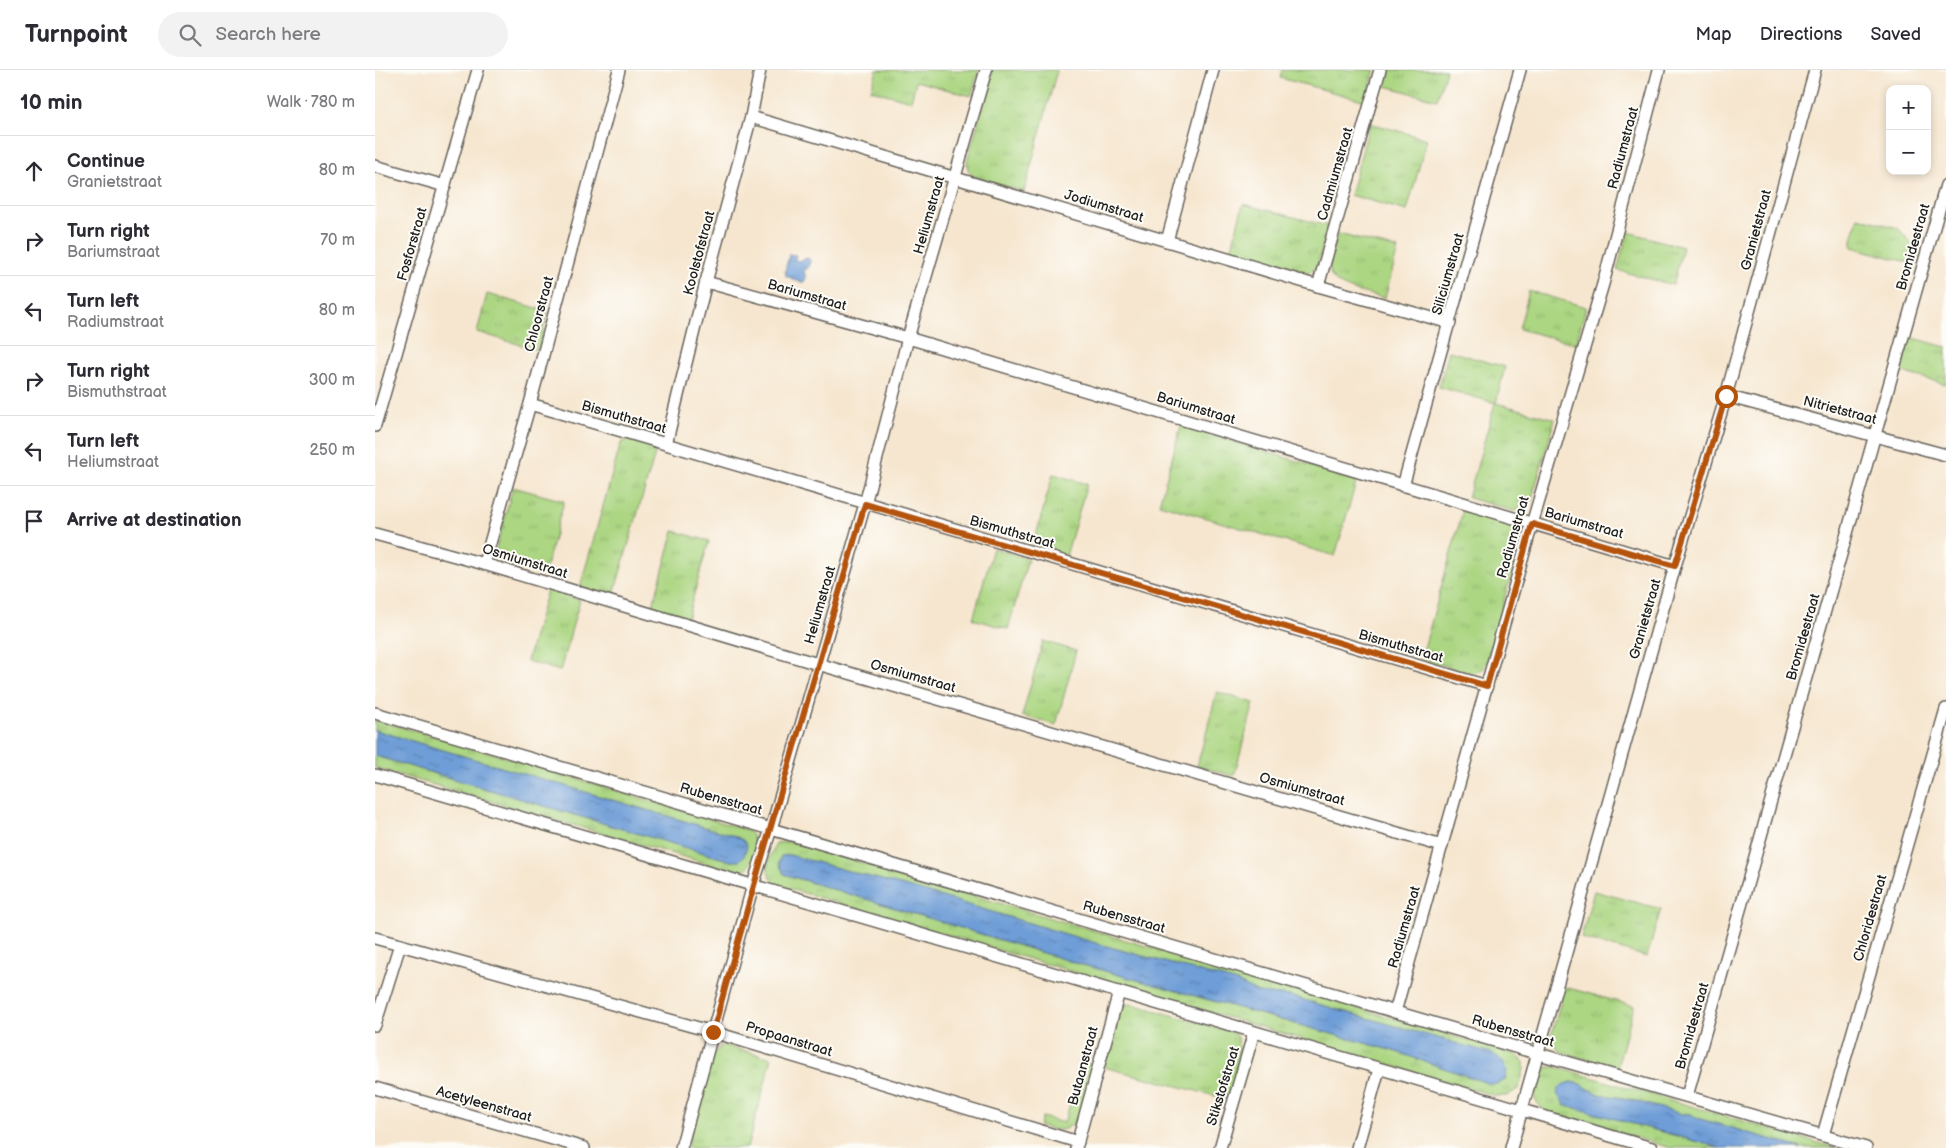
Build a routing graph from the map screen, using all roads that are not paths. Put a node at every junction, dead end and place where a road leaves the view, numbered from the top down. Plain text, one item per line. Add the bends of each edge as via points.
1 (478, 70) edge
2 (619, 70) edge
3 (760, 70) edge
4 (986, 70) edge
5 (1213, 70) edge
6 (1380, 70) edge
7 (1520, 70) edge
8 (1659, 70) edge
9 (1815, 70) edge
10 (751, 117) junction
11 (375, 166) edge
12 (955, 177) junction
13 (1946, 185) edge
14 (445, 186) junction
15 (1167, 241) junction
16 (706, 282) junction
17 (1318, 286) junction
18 (1450, 323) junction
19 (908, 338) junction
20 (1726, 396) junction
21 (530, 404) junction
22 (375, 426) edge
23 (1876, 435) junction
24 (666, 444) junction
25 (1946, 455) edge
26 (1403, 486) junction
27 (865, 504) junction
28 (1532, 524) junction
29 (375, 534) edge
30 (485, 564) junction
31 (1675, 566) junction
32 (818, 664) junction
33 (1487, 686) junction
34 (1946, 709) edge
35 (375, 712) edge
36 (375, 775) edge
37 (771, 830) junction
38 (1443, 846) junction
39 (753, 885) junction
40 (375, 938) edge
41 (400, 945) junction
42 (1119, 992) junction
43 (1395, 1012) junction
44 (375, 1025) edge
45 (713, 1032) junction
46 (1254, 1032) junction
47 (1539, 1054) junction
48 (1379, 1069) junction
49 (375, 1088) edge
50 (1687, 1096) junction
51 (1522, 1111) junction
52 (1823, 1136) junction
53 (1077, 1145) edge
54 (584, 1148) edge
55 (681, 1148) edge
56 (1220, 1148) edge
57 (1357, 1148) edge
58 (1511, 1148) edge
59 (1652, 1148) edge
60 (1866, 1148) edge

1 - 14 street, Fosforstraat
2 - 21 street, Chloorstraat
3 - 10 street, Koolstofstraat
4 - 12 street, Heliumstraat
5 - 15 street
6 - 17 street, Cadmiumstraat
7 - 18 street, Siliciumstraat
8 - 28 street, Radiumstraat via 1603,284
9 - 20 street, Granietstraat
10 - 12 street, Jodiumstraat
10 - 16 street, Koolstofstraat
11 - 14 street
12 - 15 street, Jodiumstraat
12 - 19 street, Heliumstraat
13 - 23 street, Bromidestraat
14 - 22 street, Fosforstraat
15 - 17 street, Jodiumstraat
16 - 19 street, Bariumstraat
16 - 24 street, Koolstofstraat
17 - 18 street, Jodiumstraat
18 - 26 street, Siliciumstraat
19 - 26 street, Bariumstraat
19 - 27 street, Heliumstraat
20 - 23 street, Nitrietstraat
20 - 31 street, Granietstraat
21 - 24 street, Bismuthstraat
21 - 30 street, Chloorstraat
23 - 25 street, Nitrietstraat
23 - 50 street, Bromidestraat
24 - 27 street, Bismuthstraat
26 - 28 street, Bariumstraat
27 - 32 street, Heliumstraat
27 - 33 street, Bismuthstraat
28 - 31 street, Bariumstraat
28 - 33 street, Radiumstraat
29 - 30 street, Osmiumstraat
30 - 32 street, Osmiumstraat
31 - 47 street, Granietstraat
32 - 37 street, Heliumstraat
32 - 38 street, Osmiumstraat
33 - 38 street, Radiumstraat
34 - 52 street, Chloridestraat
35 - 37 street, Rubensstraat
36 - 39 street
37 - 39 street, Heliumstraat
37 - 43 street, Rubensstraat
38 - 43 street, Radiumstraat
39 - 42 street
39 - 45 street, Heliumstraat
40 - 41 street, Propaanstraat
41 - 44 street
41 - 45 street, Propaanstraat
42 - 46 street
42 - 53 street, Butaanstraat
43 - 47 street, Rubensstraat
45 - 53 street, Propaanstraat
45 - 55 street, Heliumstraat
46 - 48 street
46 - 56 street, Stikstofstraat
47 - 50 street, Rubensstraat
47 - 51 street, Granietstraat
48 - 51 street
48 - 57 street
49 - 54 street, Acetyleenstraat
50 - 52 street, Rubensstraat
51 - 58 street, Granietstraat
51 - 59 street
52 - 60 street, Rubensstraat

